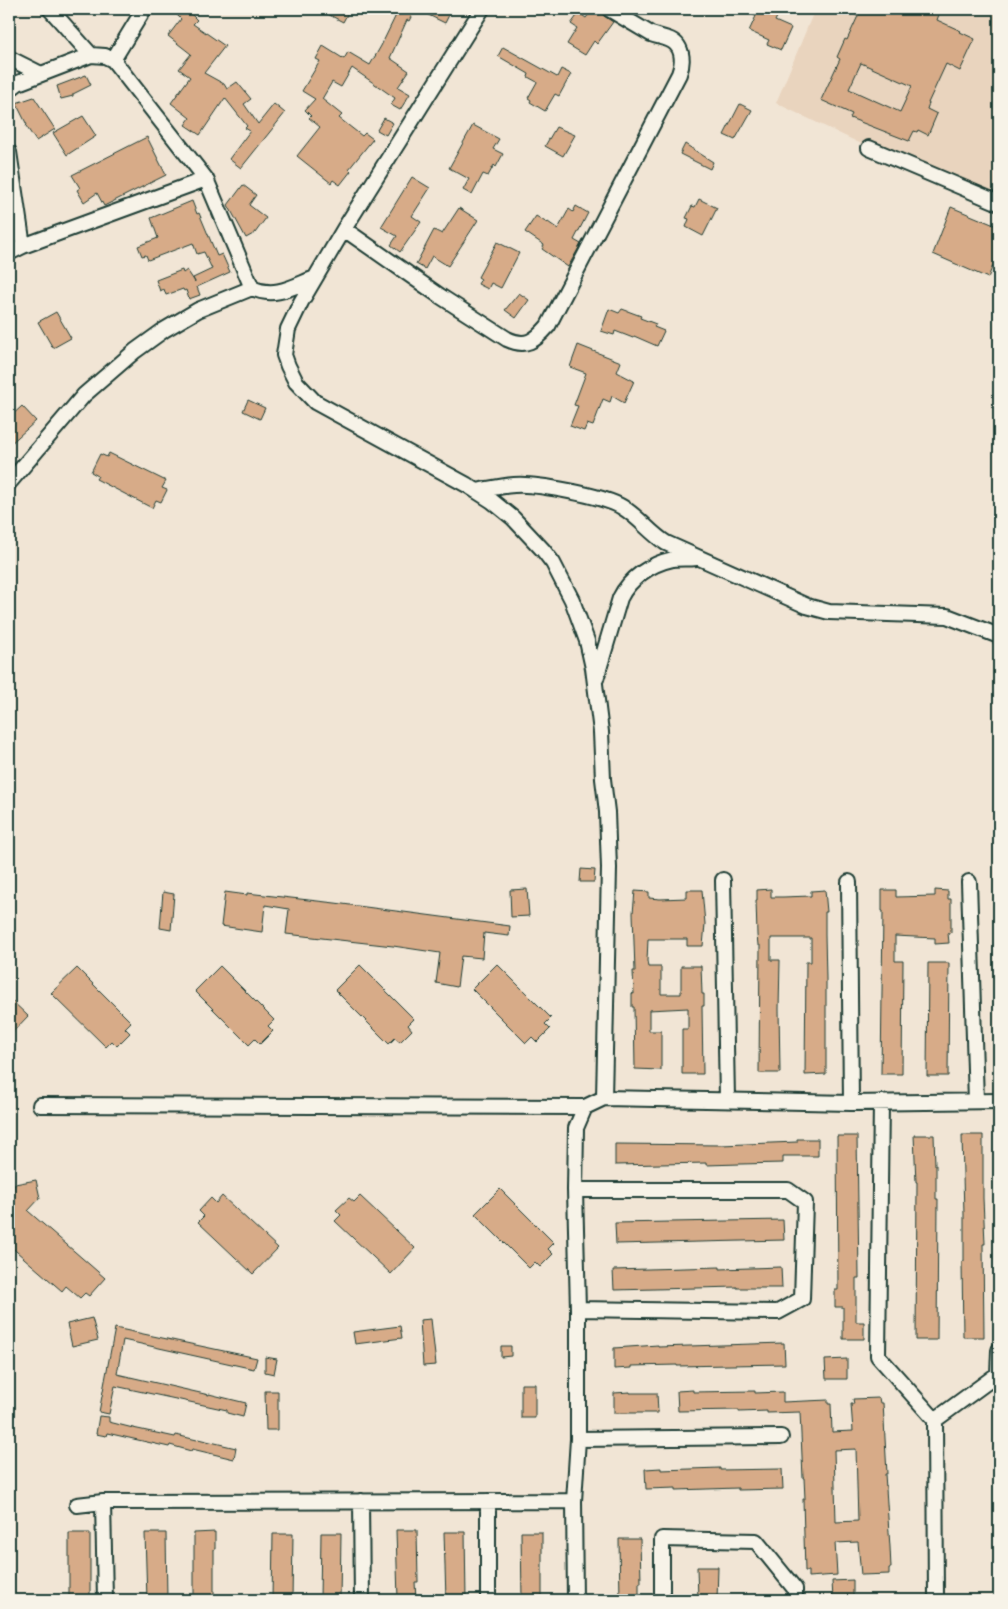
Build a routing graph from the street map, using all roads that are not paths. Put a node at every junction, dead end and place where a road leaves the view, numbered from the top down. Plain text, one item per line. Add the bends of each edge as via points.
1 (50, 9) edge
2 (144, 9) edge
3 (482, 9) edge
4 (610, 9) edge
5 (91, 55) junction
6 (9, 58) edge
7 (113, 60) junction
8 (41, 74) junction
9 (9, 90) edge
10 (869, 148) dead end
11 (9, 152) edge
12 (206, 179) junction
13 (999, 202) edge
14 (344, 229) junction
15 (23, 246) junction
16 (9, 253) edge
17 (315, 278) junction
18 (252, 288) junction
19 (9, 483) edge
20 (476, 491) junction
21 (700, 558) junction
22 (999, 636) edge
23 (595, 684) junction
24 (723, 880) dead end
25 (848, 882) dead end
26 (969, 882) dead end
27 (604, 1098) junction
28 (727, 1099) junction
29 (976, 1101) junction
30 (999, 1101) edge
31 (851, 1102) junction
32 (881, 1102) junction
33 (40, 1104) dead end
34 (585, 1107) junction
35 (575, 1190) junction
36 (578, 1309) junction
37 (999, 1350) edge
38 (936, 1420) junction
39 (781, 1437) dead end
40 (578, 1439) junction
41 (361, 1501) junction
42 (488, 1501) junction
43 (574, 1501) junction
44 (103, 1502) junction
45 (77, 1505) dead end
46 (105, 1600) edge
47 (362, 1600) edge
48 (488, 1600) edge
49 (575, 1600) edge
50 (662, 1600) edge
51 (795, 1600) edge
52 (936, 1600) edge

1 - 5 street
2 - 7 street
3 - 14 street
4 - 14 street via 652,34 675,43 680,49 682,65 548,326 538,337 522,344 507,339
5 - 7 street
5 - 8 street
6 - 8 street
7 - 12 street
8 - 9 street
10 - 13 street
11 - 15 street
12 - 15 street
12 - 18 street
14 - 17 street
15 - 16 street
17 - 18 street via 276,293
17 - 20 street via 288,329 285,343 284,355 296,382 314,402
18 - 19 street via 198,310 135,351 84,395
20 - 21 street via 515,485 534,486 611,501 624,508 662,541
20 - 23 street via 513,518 553,563 572,600 587,641
21 - 22 street via 819,610 947,616
21 - 23 street via 672,559 645,570 624,589
23 - 27 street via 609,868
24 - 28 street
25 - 31 street
26 - 29 street
27 - 28 street
27 - 34 street
28 - 31 street
29 - 30 street
29 - 32 street
31 - 32 street
32 - 38 street via 878,1356
33 - 34 street
34 - 35 street via 576,1128
35 - 36 street
35 - 36 street via 788,1190 805,1202 802,1299 778,1312
36 - 40 street
37 - 38 street via 998,1374
38 - 52 street
39 - 40 street
40 - 43 street
41 - 42 street
41 - 44 street
41 - 47 street
42 - 43 street
42 - 48 street
43 - 49 street
44 - 45 street
44 - 46 street
50 - 51 street via 662,1539 756,1541 795,1589

